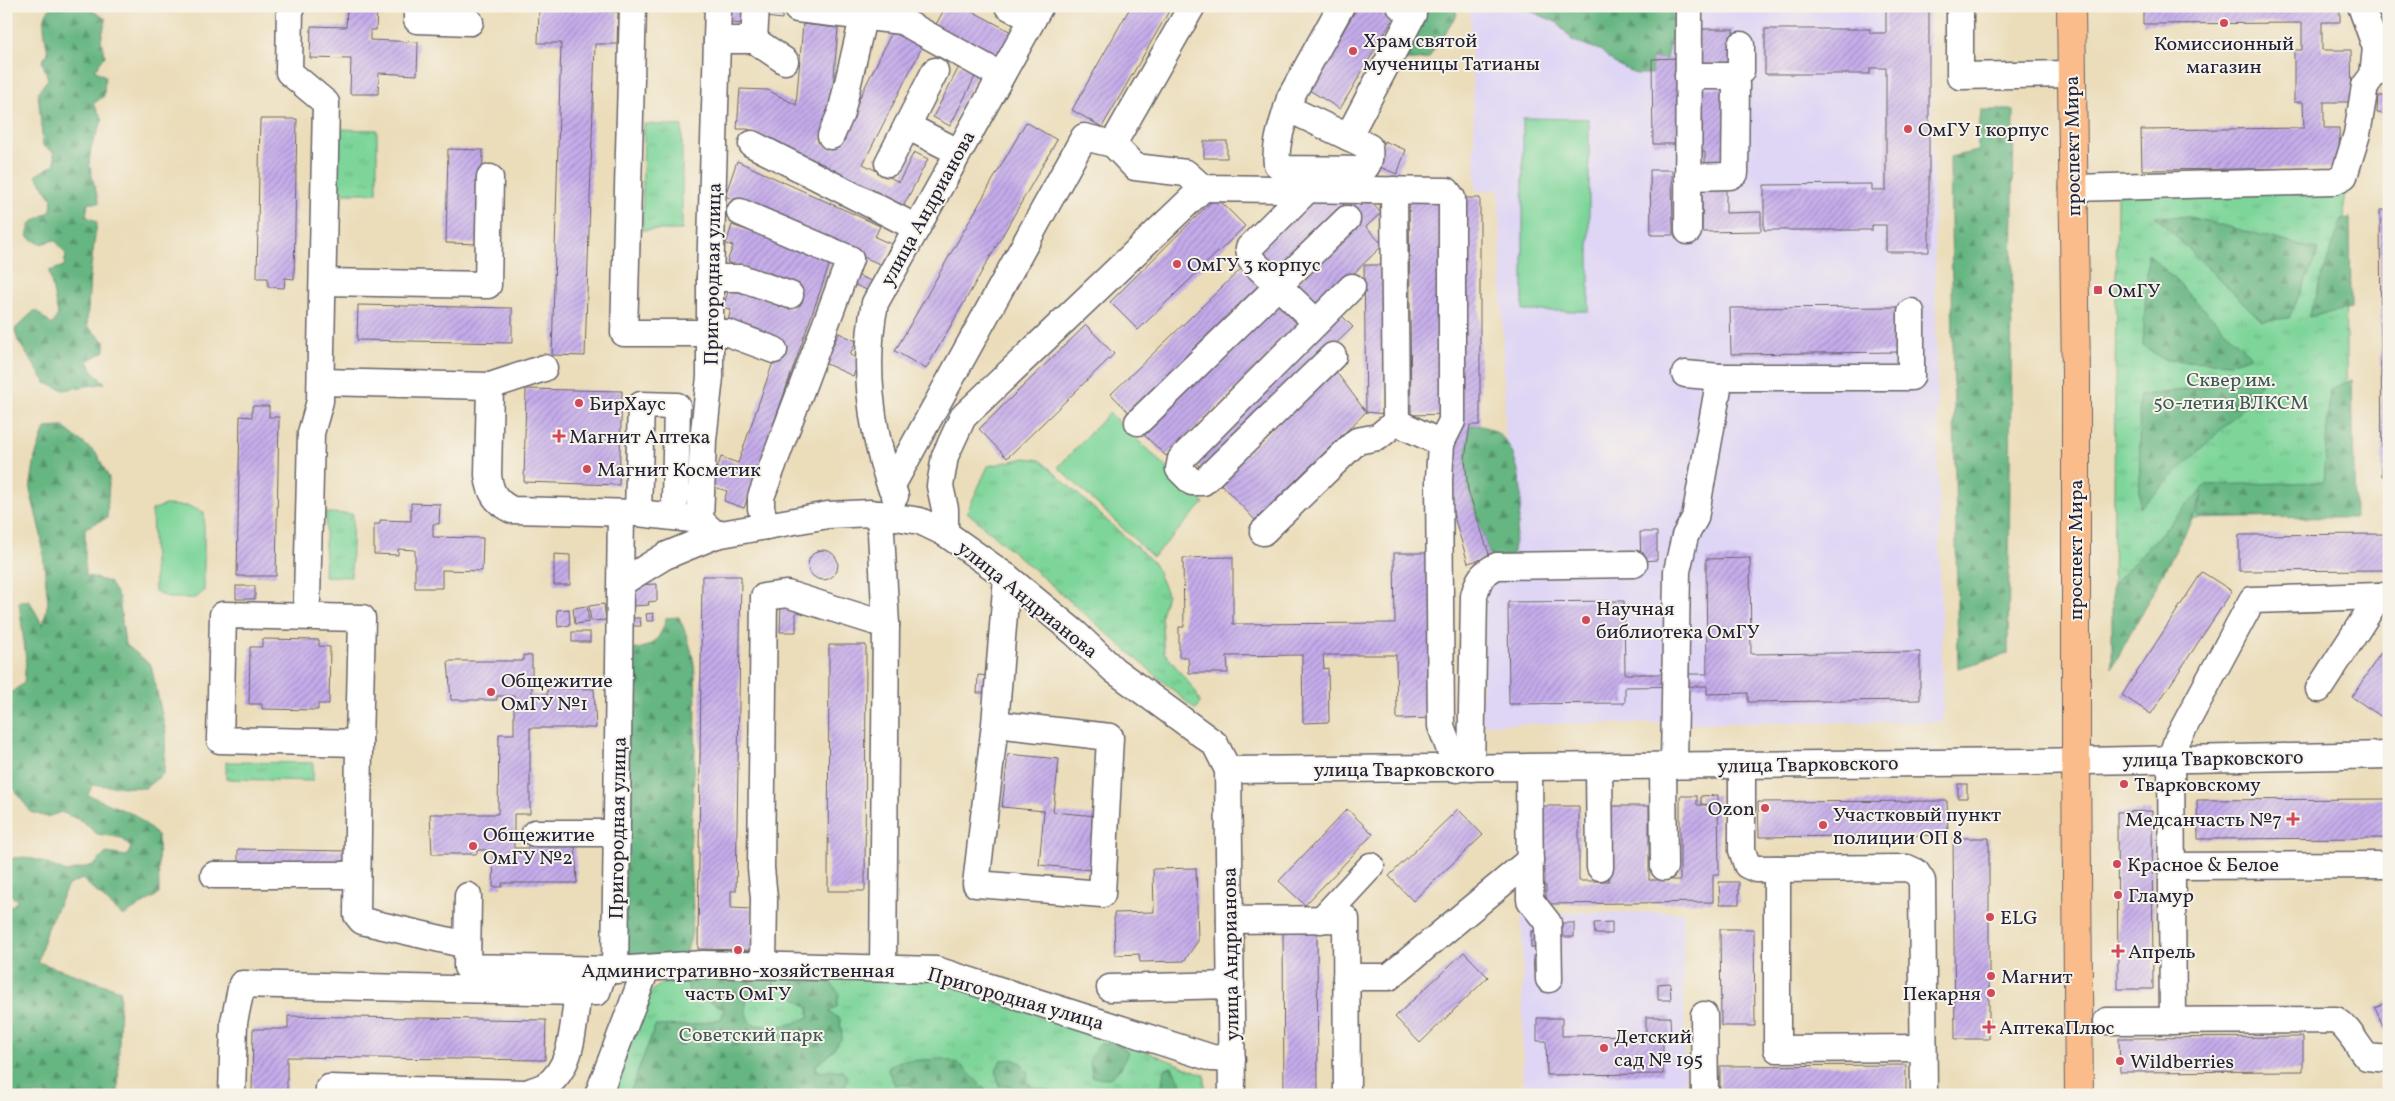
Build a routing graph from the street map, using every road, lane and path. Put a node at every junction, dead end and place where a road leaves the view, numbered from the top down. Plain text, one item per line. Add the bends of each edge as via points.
1 (290, 6) edge
2 (417, 6) edge
3 (633, 6) edge
4 (718, 6) edge
5 (756, 6) edge
6 (1008, 6) edge
7 (1192, 6) edge
8 (1341, 6) edge
9 (1400, 6) edge
10 (1691, 6) edge
11 (1960, 6) edge
12 (2071, 6) edge
13 (2361, 6) edge
14 (797, 10) dead end
15 (1036, 13) edge
16 (863, 18) junction
17 (470, 22) dead end
18 (717, 40) junction
19 (754, 40) junction
20 (1741, 45) dead end
21 (785, 62) dead end
22 (935, 71) dead end
23 (2071, 74) junction
24 (1000, 75) junction
25 (1688, 76) junction
26 (1732, 76) junction
27 (1287, 108) junction
28 (907, 126) junction
29 (831, 136) dead end
30 (1348, 137) junction
31 (752, 144) dead end
32 (1113, 144) junction
33 (958, 152) junction
34 (888, 163) dead end
35 (1688, 177) junction
36 (490, 178) dead end
37 (1203, 188) junction
38 (2073, 188) junction
39 (1308, 189) junction
40 (1394, 190) junction
41 (740, 212) dead end
42 (1347, 219) dead end
43 (917, 228) junction
44 (1688, 231) dead end
45 (710, 278) junction
46 (323, 282) junction
47 (1277, 286) junction
48 (1352, 287) dead end
49 (839, 288) junction
50 (790, 295) dead end
51 (875, 303) junction
52 (1911, 312) dead end
53 (1316, 322) junction
54 (709, 334) junction
55 (774, 350) dead end
56 (1333, 356) dead end
57 (544, 368) dead end
58 (1685, 374) dead end
59 (1720, 377) junction
60 (321, 382) junction
61 (490, 386) junction
62 (1138, 422) dead end
63 (1396, 422) junction
64 (677, 438) junction
65 (703, 440) junction
66 (1441, 443) junction
67 (891, 487) junction
68 (675, 500) dead end
69 (629, 513) junction
70 (891, 516) junction
71 (766, 526) junction
72 (708, 527) junction
73 (1263, 532) dead end
74 (946, 533) junction
75 (1634, 564) dead end
76 (1007, 577) junction
77 (621, 583) junction
78 (308, 600) dead end
79 (886, 626) junction
80 (2319, 688) dead end
81 (995, 724) junction
82 (359, 743) junction
83 (2389, 755) edge
84 (2171, 759) junction
85 (2076, 761) junction
86 (1742, 765) junction
87 (1669, 766) junction
88 (1599, 767) junction
89 (1529, 768) junction
90 (1464, 769) junction
91 (1228, 770) junction
92 (536, 833) dead end
93 (617, 834) junction
94 (1530, 860) junction
95 (2389, 865) edge
96 (1371, 866) dead end
97 (2172, 866) junction
98 (1600, 867) dead end
99 (1664, 867) dead end
100 (1777, 868) junction
101 (214, 875) dead end
102 (358, 875) junction
103 (468, 896) dead end
104 (1230, 920) junction
105 (1321, 920) junction
106 (467, 945) junction
107 (763, 965) junction
108 (882, 968) junction
109 (646, 969) junction
110 (610, 970) junction
111 (1346, 977) junction
112 (1549, 979) dead end
113 (1231, 985) junction
114 (1110, 988) dead end
115 (578, 992) junction
116 (1704, 1015) dead end
117 (2173, 1021) junction
118 (2107, 1022) dead end
119 (1923, 1048) junction
120 (1232, 1059) junction
121 (2389, 1060) edge
122 (232, 1095) edge
123 (329, 1095) edge
124 (598, 1095) edge
125 (1232, 1095) edge
126 (1347, 1095) edge
127 (1705, 1095) edge
128 (1924, 1095) edge
129 (2079, 1095) edge

1 - 46 street via 289,72 326,103
2 - 17 street via 417,20
3 - 54 street via 624,333
4 - 18 street, Пригородная улица
5 - 19 street
6 - 15 street
7 - 32 street
8 - 27 street
9 - 30 street via 1413,14
10 - 25 street
11 - 23 street via 1960,76
12 - 23 main road, проспект Мира
13 - 38 street via 2376,48 2373,75 2365,86 2357,134 2344,176 2334,181
14 - 16 street
15 - 24 street, улица Андрианова
16 - 24 street via 902,21
16 - 29 street via 842,113
18 - 19 street
18 - 45 street, Пригородная улица
19 - 21 street
20 - 26 street via 1741,71
22 - 28 street
23 - 38 main road, проспект Мира
24 - 33 street, улица Андрианова
25 - 26 street
25 - 35 street
26 - 35 street via 1736,84 1735,173 1730,176
27 - 30 street
27 - 30 street via 1276,156 1277,164 1286,169 1363,170 1370,156 1369,147
28 - 33 street
28 - 34 street
31 - 43 street
32 - 37 street via 1136,167 1186,173
32 - 67 street via 1084,137
33 - 43 street, улица Андрианова
35 - 44 street
36 - 46 street via 488,285
37 - 39 street
37 - 74 street via 964,417 945,456 941,479
38 - 85 main road, проспект Мира
39 - 40 street
39 - 47 street via 1249,248 1251,260
40 - 63 street
40 - 66 street via 1447,191 1452,198 1452,421
41 - 49 street via 850,259
42 - 47 street
43 - 51 street, улица Андрианова
45 - 50 street via 741,278
45 - 54 street, Пригородная улица
46 - 60 street
47 - 53 street
47 - 62 street
48 - 53 street
49 - 51 street
49 - 71 street via 761,498
51 - 67 street, улица Андрианова via 869,332 870,387 878,440
52 - 59 street via 1911,377
53 - 56 street via 1181,459 1179,469 1192,482 1203,482
54 - 55 street via 728,333
54 - 65 street, Пригородная улица via 710,377
57 - 61 street
58 - 59 street
59 - 87 street via 1696,518 1685,536 1677,571
60 - 61 street
60 - 78 street via 320,401 311,433
61 - 69 street via 488,475 490,490 499,503 512,510
63 - 66 street
63 - 73 street via 1378,437 1357,441
64 - 65 street
64 - 68 street
64 - 69 street, Пригородная улица via 676,406 641,405
65 - 72 street, Пригородная улица
66 - 90 street via 1441,726
67 - 70 street, улица Андрианова
69 - 72 street
69 - 77 street, Пригородная улица
70 - 71 street via 828,515
70 - 74 street, улица Андрианова via 920,522
70 - 79 street
71 - 72 street
72 - 77 street
74 - 76 street, улица Андрианова
75 - 90 street via 1497,566 1478,581 1474,596
76 - 81 street
76 - 91 street, улица Андрианова via 1114,670 1215,744
77 - 93 street, Пригородная улица
79 - 107 street via 787,594 764,597
79 - 108 street
80 - 84 street via 2379,596 2252,600 2177,740
81 - 81 street via 1110,737 1102,894 976,884
82 - 82 street via 220,740 223,615 362,618
82 - 102 street
83 - 84 street, улица Тварковского
84 - 85 street, улица Тварковского
84 - 97 street
85 - 86 street, улица Тварковского
85 - 129 main road, проспект Мира
86 - 87 street, улица Тварковского
86 - 100 street via 1742,850 1747,865
87 - 88 street, улица Тварковского
87 - 99 street
88 - 89 street, улица Тварковского
88 - 98 street
89 - 90 street, улица Тварковского
89 - 94 street
90 - 91 street, улица Тварковского
91 - 104 street, улица Андрианова
92 - 93 street
93 - 110 street, Пригородная улица
94 - 111 street via 1389,977
94 - 112 street via 1530,900 1548,923
95 - 97 street
96 - 105 street
97 - 117 street
100 - 119 street via 1896,867 1916,872 1923,892
100 - 119 street via 1777,1049
101 - 102 street
102 - 106 street via 357,915 362,921
103 - 106 street
104 - 105 street
104 - 113 street, улица Андрианова
105 - 111 street via 1346,919
106 - 110 street, Пригородная улица via 467,967
107 - 108 street, Пригородная улица
107 - 109 street, Пригородная улица via 703,964
108 - 120 street, Пригородная улица via 936,970 1212,1058
109 - 110 street, Пригородная улица
109 - 124 street
110 - 115 street via 597,992
111 - 126 street
113 - 114 street
113 - 120 street, улица Андрианова
115 - 122 street via 242,984 234,1022
115 - 123 street via 567,1058 560,1071 545,1086 526,1094 329,1088
116 - 127 street
117 - 118 street
117 - 121 street via 2336,1020 2345,1026 2367,1058
119 - 128 street
120 - 125 street, улица Андрианова

